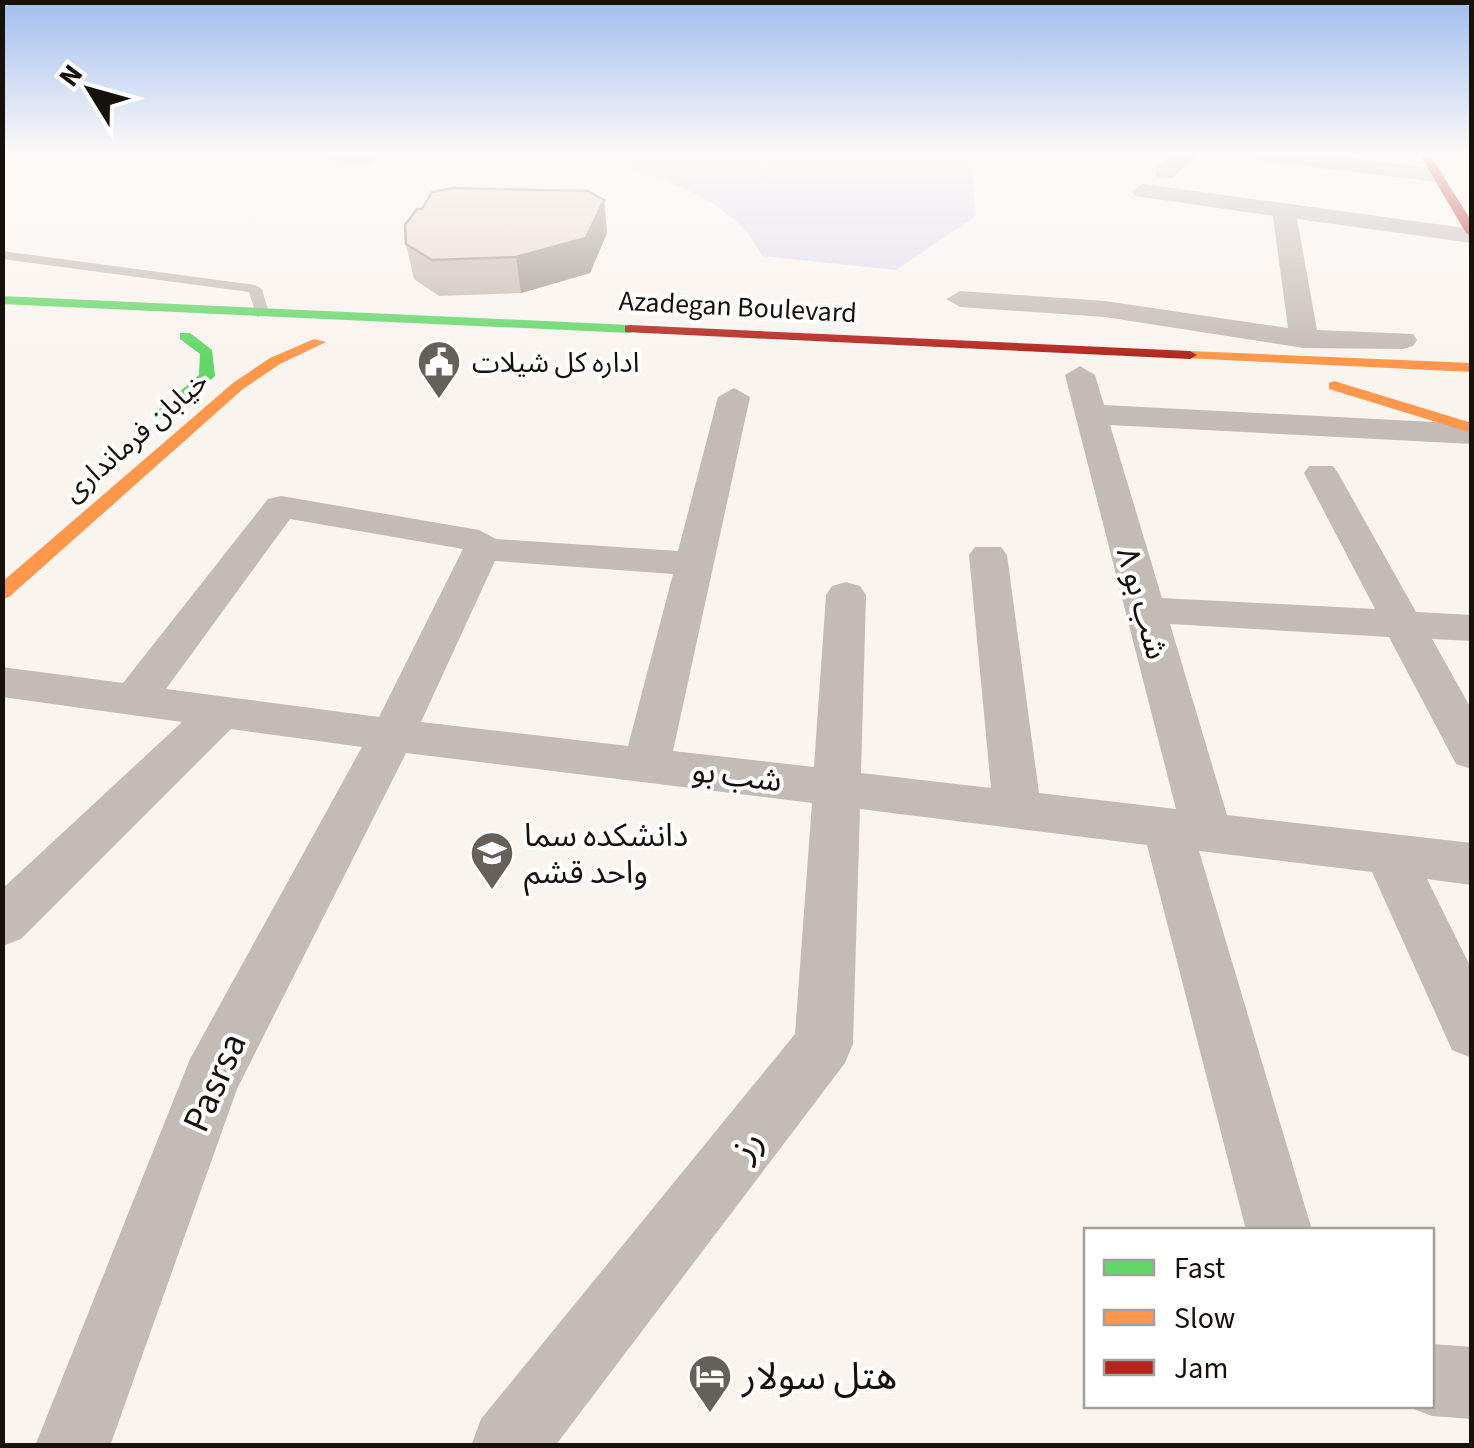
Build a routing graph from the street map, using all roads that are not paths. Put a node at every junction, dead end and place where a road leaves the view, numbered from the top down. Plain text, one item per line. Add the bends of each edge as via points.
1 (1286, 223) edge
2 (1380, 223) edge
3 (1403, 223) edge
4 (1404, 226) junction
5 (1472, 235) edge
6 (2, 255) edge
7 (2, 300) edge
8 (960, 300) dead end
9 (262, 314) junction
10 (223, 338) dead end
11 (1304, 338) junction
12 (262, 340) dead end
13 (1472, 345) edge
14 (1403, 353) junction
15 (1472, 368) edge
16 (1156, 378) dead end
17 (1326, 384) junction
18 (1472, 388) edge
19 (734, 398) dead end
20 (148, 428) dead end
21 (1472, 431) edge
22 (1321, 473) dead end
23 (473, 543) junction
24 (988, 554) dead end
25 (694, 564) junction
26 (2, 593) edge
27 (846, 595) dead end
28 (1145, 610) junction
29 (1403, 624) junction
30 (1472, 628) edge
31 (2, 682) edge
32 (134, 700) junction
33 (222, 711) junction
34 (392, 735) junction
35 (1472, 752) edge
36 (646, 764) junction
37 (836, 787) junction
38 (1017, 809) junction
39 (1187, 830) junction
40 (1389, 854) junction
41 (1472, 864) edge
42 (2, 923) edge
43 (1472, 1031) edge
44 (1280, 1228) edge
45 (1434, 1380) edge
46 (1472, 1383) edge
47 (72, 1446) edge
48 (508, 1446) edge

1 - 11 street
2 - 4 street
3 - 4 street
4 - 5 street
6 - 9 lane via 254,289
7 - 9 main road, Azadegan Boulevard
8 - 11 street via 1106,309
9 - 14 main road, Azadegan Boulevard via 867,354
10 - 20 main road via 176,336 207,353 207,376
11 - 14 street
12 - 26 main road, خیابان فرمانداری via 329,343 275,361 238,386
13 - 14 main road via 1447,357
14 - 15 main road, Azadegan Boulevard
16 - 17 main road
17 - 18 main road
17 - 21 main road via 1412,406
19 - 25 street
21 - 28 street, شب بو ۸ via 1082,384
22 - 29 street
23 - 25 street
23 - 32 street via 281,507
23 - 34 street, Pasrsa
24 - 38 street
25 - 36 street
27 - 37 street, رز
28 - 29 street
28 - 39 street, شب بو ۸
29 - 30 street
29 - 35 street
31 - 32 street, شب بو
32 - 33 street, شب بو
33 - 34 street, شب بو
33 - 42 street
34 - 36 street, شب بو
34 - 47 street, Pasrsa via 211,1079
36 - 37 street, شب بو
37 - 38 street, شب بو
37 - 48 street, رز via 824,1044
38 - 39 street, شب بو
39 - 40 street, شب بو
39 - 44 street, شب بو ۸
40 - 41 street, شب بو
40 - 43 street
45 - 46 street

